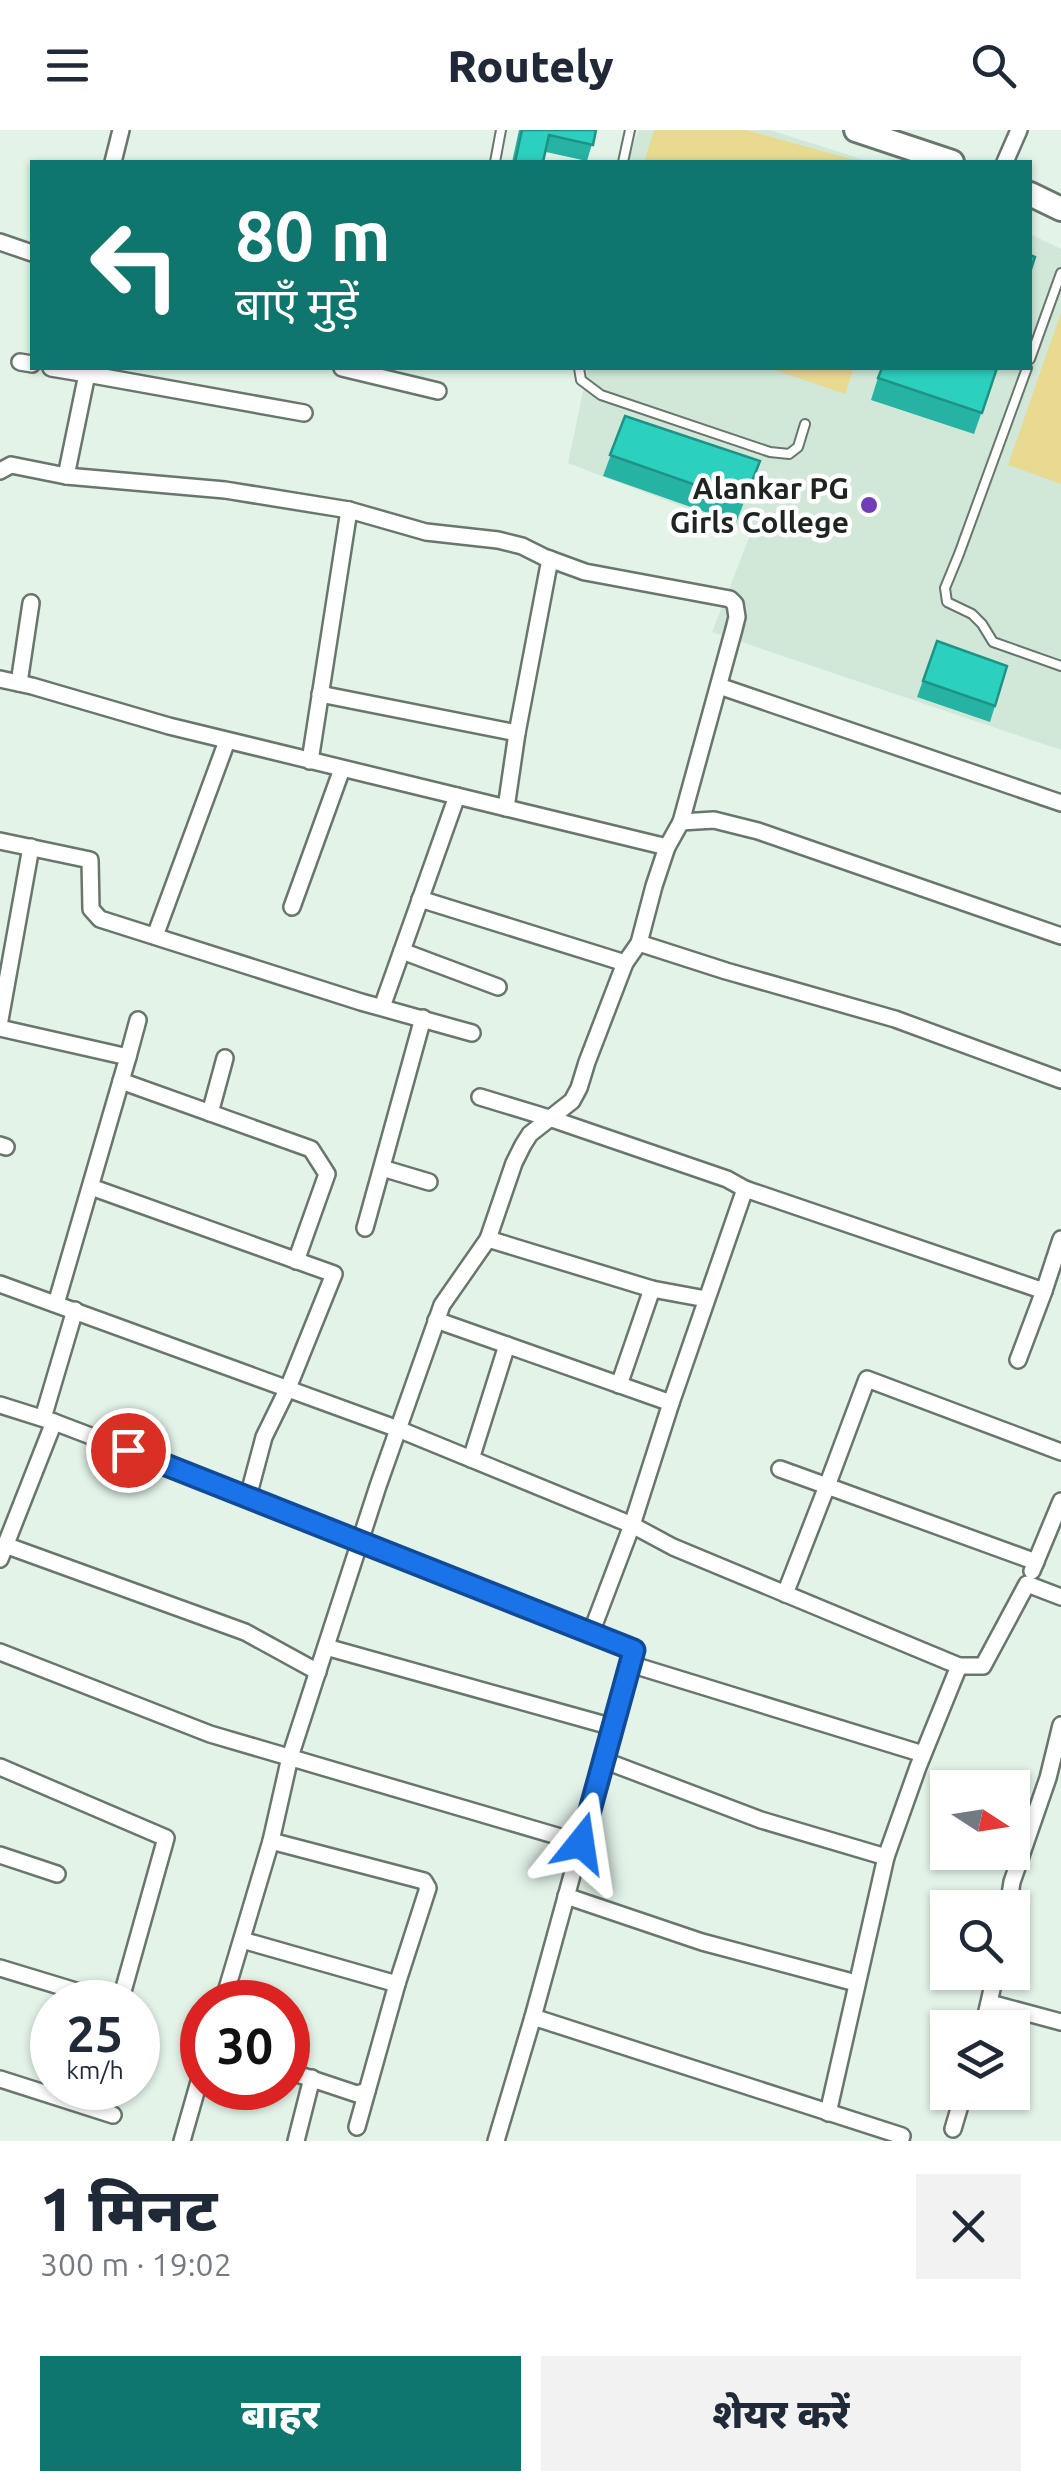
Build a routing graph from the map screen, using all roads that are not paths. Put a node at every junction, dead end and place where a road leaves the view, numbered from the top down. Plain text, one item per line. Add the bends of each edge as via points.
1 (121, 130) edge
2 (502, 130) edge
3 (630, 130) edge
4 (856, 130) edge
5 (1018, 130) edge
6 (114, 160) edge
7 (495, 160) edge
8 (623, 160) edge
9 (946, 160) edge
10 (1007, 160) edge
11 (1032, 195) edge
12 (1061, 209) edge
13 (0, 242) edge
14 (30, 252) edge
15 (1061, 273) edge
16 (1032, 353) edge
17 (64, 370) edge
18 (351, 370) edge
19 (579, 370) edge
20 (1026, 370) edge
21 (87, 374) junction
22 (438, 390) dead end
23 (304, 413) dead end
24 (805, 424) dead end
25 (0, 471) edge
26 (66, 476) junction
27 (349, 510) junction
28 (550, 560) junction
29 (31, 603) dead end
30 (1061, 666) edge
31 (0, 679) edge
32 (19, 683) junction
33 (719, 686) junction
34 (320, 694) junction
35 (517, 733) junction
36 (227, 740) junction
37 (310, 761) junction
38 (342, 769) junction
39 (457, 796) junction
40 (1061, 803) edge
41 (506, 808) junction
42 (681, 822) junction
43 (0, 841) edge
44 (32, 847) junction
45 (667, 848) junction
46 (420, 898) junction
47 (292, 907) dead end
48 (155, 936) junction
49 (1061, 936) edge
50 (639, 943) junction
51 (402, 951) junction
52 (625, 963) junction
53 (498, 987) dead end
54 (382, 1007) junction
55 (423, 1018) junction
56 (0, 1020) edge
57 (138, 1020) dead end
58 (0, 1028) edge
59 (472, 1033) dead end
60 (128, 1057) junction
61 (224, 1058) dead end
62 (1061, 1080) edge
63 (122, 1082) junction
64 (480, 1097) dead end
65 (210, 1113) junction
66 (549, 1118) junction
67 (382, 1168) junction
68 (429, 1182) dead end
69 (90, 1187) junction
70 (745, 1189) junction
71 (365, 1228) dead end
72 (488, 1239) junction
73 (1061, 1239) edge
74 (296, 1261) junction
75 (0, 1284) edge
76 (652, 1289) junction
77 (1044, 1290) junction
78 (706, 1299) junction
79 (56, 1304) junction
80 (75, 1310) junction
81 (436, 1320) junction
82 (507, 1345) junction
83 (1018, 1360) dead end
84 (619, 1385) junction
85 (288, 1388) junction
86 (671, 1403) junction
87 (0, 1405) edge
88 (48, 1420) junction
89 (398, 1429) junction
90 (1061, 1452) edge
91 (471, 1459) junction
92 (780, 1469) dead end
93 (827, 1486) junction
94 (248, 1497) junction
95 (1061, 1500) edge
96 (8, 1514) edge
97 (632, 1526) junction
98 (360, 1543) junction
99 (3, 1552) edge
100 (1036, 1562) junction
101 (1027, 1584) junction
102 (785, 1594) junction
103 (1061, 1597) edge
104 (591, 1633) junction
105 (326, 1647) junction
106 (0, 1652) edge
107 (630, 1664) junction
108 (959, 1666) junction
109 (318, 1672) junction
110 (1061, 1725) edge
111 (613, 1726) junction
112 (924, 1754) junction
113 (290, 1756) junction
114 (604, 1760) junction
115 (0, 1767) edge
116 (1054, 1774) edge
117 (271, 1841) junction
118 (581, 1843) junction
119 (0, 1855) edge
120 (886, 1857) junction
121 (57, 1874) dead end
122 (1011, 1890) edge
123 (566, 1896) junction
124 (242, 1940) junction
125 (0, 1968) edge
126 (40, 1980) edge
127 (126, 1980) edge
128 (230, 1980) edge
129 (856, 1983) junction
130 (397, 1984) junction
131 (993, 1990) edge
132 (990, 2004) junction
133 (988, 2010) edge
134 (534, 2018) junction
135 (1061, 2022) edge
136 (312, 2078) joint
137 (0, 2079) edge
138 (367, 2091) junction
139 (191, 2110) edge
140 (959, 2110) edge
141 (828, 2113) junction
142 (113, 2115) dead end
143 (357, 2127) dead end
144 (954, 2129) dead end
145 (182, 2141) edge
146 (296, 2141) edge
147 (496, 2141) edge
148 (900, 2141) edge

1 - 6 street
2 - 7 lane
3 - 8 lane
4 - 9 street
5 - 10 street
11 - 12 street
13 - 14 street
15 - 16 lane
17 - 21 street
18 - 22 street
19 - 24 lane via 580,380 601,395 770,452 789,454 798,447
20 - 30 lane via 944,588 947,602 972,614 993,642
21 - 23 street
21 - 26 street
25 - 26 street via 11,465
26 - 27 street via 225,490
27 - 28 street via 426,532 510,543
27 - 34 street
28 - 33 street via 730,599 736,617
28 - 35 street
29 - 32 street
31 - 32 street
32 - 36 street
33 - 40 street
33 - 42 street
34 - 35 street
34 - 37 street
35 - 41 street
36 - 37 street
36 - 48 street
37 - 38 street
38 - 39 street
38 - 47 street
39 - 41 street
39 - 46 street
41 - 45 street
42 - 45 street
42 - 49 street via 714,820 758,832
43 - 44 street
44 - 48 street via 90,860 91,909 100,919
44 - 56 street
45 - 50 street
46 - 51 street
46 - 52 street
48 - 54 street
50 - 52 street
50 - 62 street via 894,1018
51 - 53 street
51 - 54 street
52 - 66 street via 579,1088
54 - 55 street
55 - 59 street
55 - 67 street
57 - 60 street
58 - 60 street
60 - 63 street
61 - 65 street
63 - 65 street
63 - 69 street
64 - 66 street
65 - 74 street via 311,1149 327,1174
66 - 70 street
66 - 72 street via 530,1134 514,1163
67 - 68 street
67 - 71 street
69 - 74 street
69 - 79 street
70 - 77 street
70 - 78 street
72 - 76 street
72 - 81 street
73 - 77 street
74 - 85 street via 334,1274
75 - 79 street
76 - 78 street
76 - 84 street
77 - 83 street
78 - 86 street
79 - 80 street
80 - 85 street
80 - 88 street
81 - 82 street
81 - 89 street
82 - 84 street
82 - 91 street
84 - 86 street
85 - 89 street
85 - 94 street via 264,1436
86 - 97 street
87 - 88 street
88 - 94 street
88 - 96 street
89 - 91 street
89 - 98 street
90 - 93 street via 868,1380
91 - 97 street
92 - 93 street
93 - 100 street
93 - 102 street
94 - 98 street
95 - 100 street
96 - 99 street
97 - 102 street
97 - 104 street
98 - 104 street
98 - 105 street
99 - 109 street via 245,1632
100 - 101 street
101 - 103 street
101 - 108 street via 983,1666
102 - 108 street
104 - 107 street via 634,1650
105 - 109 street
105 - 111 street
106 - 113 street via 210,1734
107 - 111 street
107 - 112 street
108 - 112 street
109 - 113 street
110 - 116 street
111 - 114 street
112 - 120 street
113 - 117 street
113 - 118 street
114 - 118 street
114 - 120 street via 762,1820
115 - 127 street via 166,1838
116 - 122 street
117 - 124 street
117 - 130 street via 424,1881 428,1888
118 - 123 street
119 - 121 street
120 - 129 street
123 - 129 street
123 - 134 street
124 - 128 street
124 - 130 street
125 - 126 street
129 - 141 street
130 - 138 street
131 - 132 street
132 - 133 street
132 - 135 street
134 - 141 street
134 - 147 street
136 - 138 street via 357,2094
136 - 146 street
137 - 142 street
138 - 143 street
139 - 145 street
140 - 144 street
141 - 148 street via 902,2136

